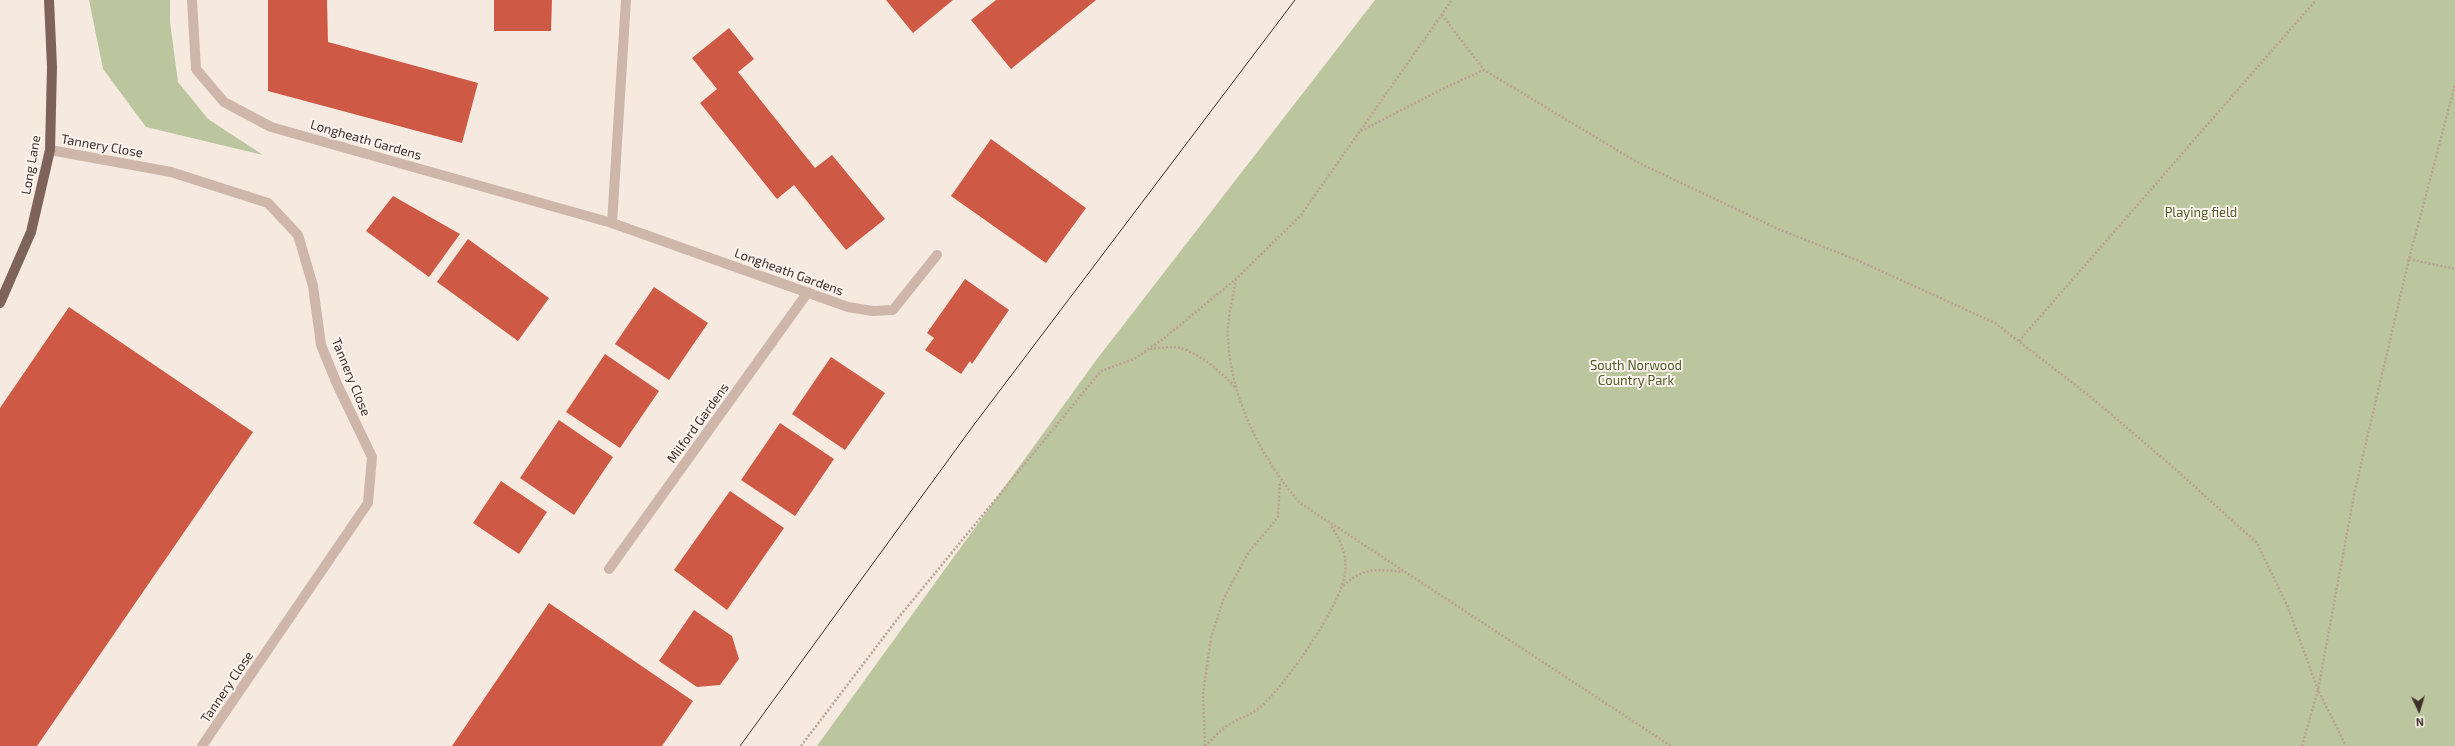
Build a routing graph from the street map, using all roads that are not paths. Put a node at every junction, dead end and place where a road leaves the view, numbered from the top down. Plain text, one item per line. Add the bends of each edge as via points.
1 (49, 0) edge
2 (192, 0) edge
3 (626, 0) edge
4 (50, 150) junction
5 (612, 223) junction
6 (937, 255) dead end
7 (808, 292) junction
8 (0, 303) edge
9 (609, 569) dead end
10 (202, 746) edge

1 - 4 main road, Long Lane via 52,67
2 - 5 street, Longheath Gardens via 196,69 224,102 264,123
3 - 5 street
4 - 8 main road, Long Lane via 31,232
4 - 10 street, Tannery Close via 171,172 268,203 298,234 313,286 321,345 372,457 368,503
5 - 7 street, Longheath Gardens
6 - 7 street, Longheath Gardens via 893,310 873,311 848,307
7 - 9 street, Milford Gardens

